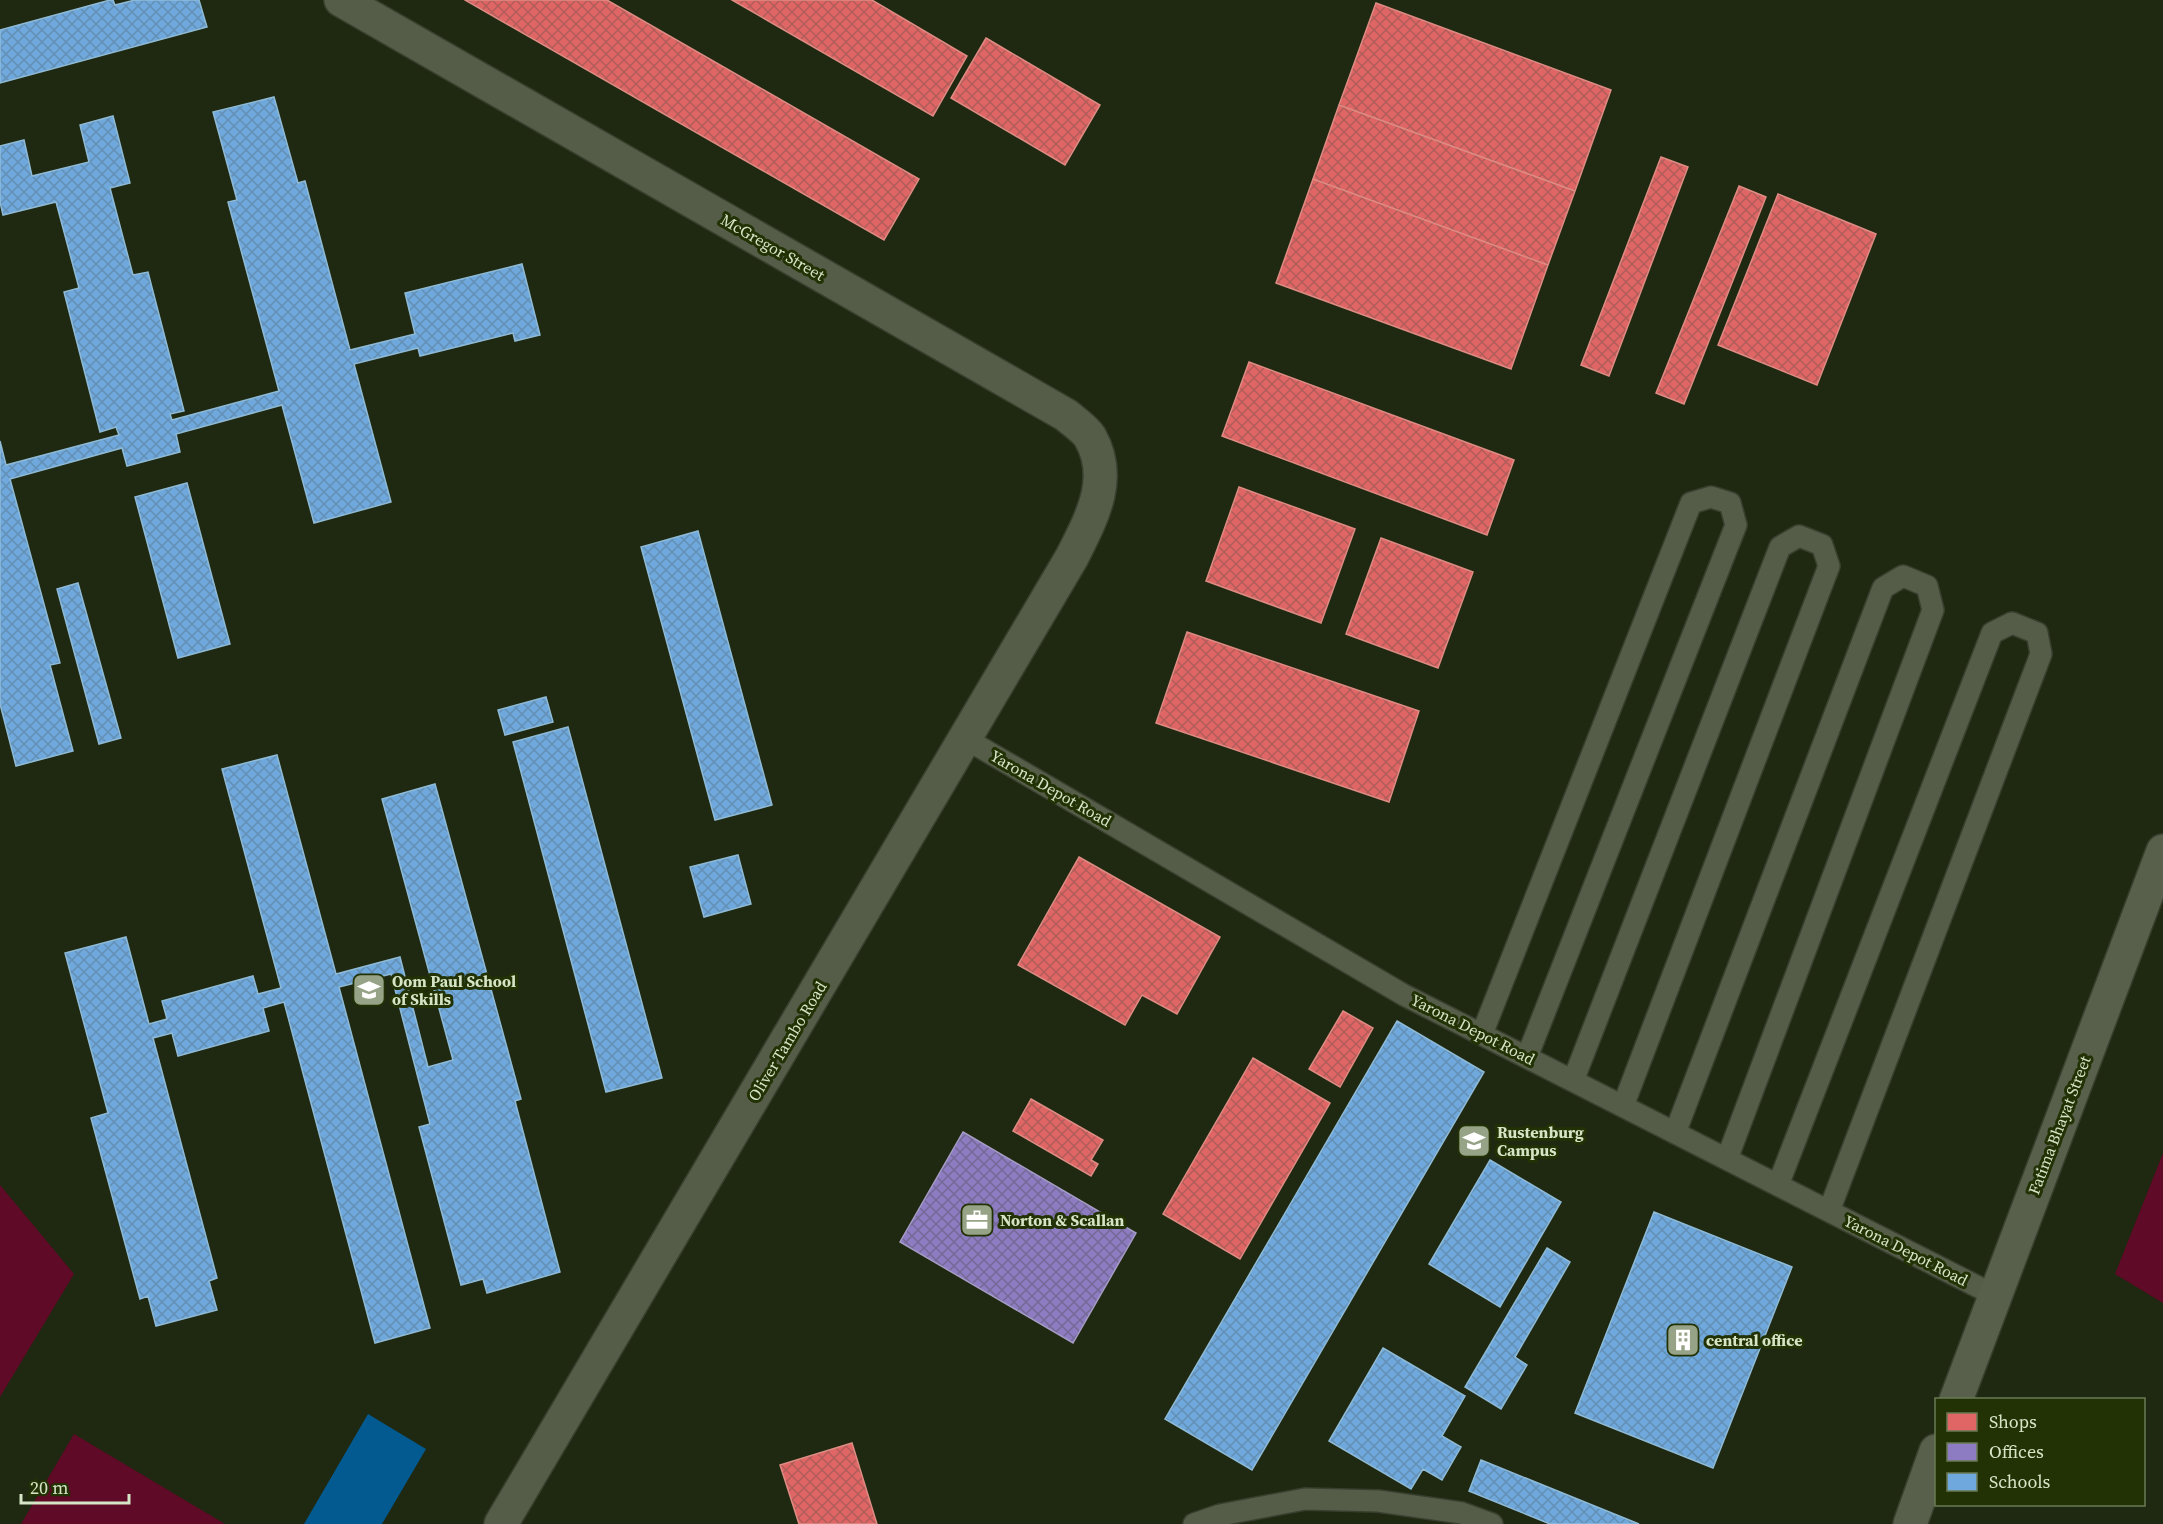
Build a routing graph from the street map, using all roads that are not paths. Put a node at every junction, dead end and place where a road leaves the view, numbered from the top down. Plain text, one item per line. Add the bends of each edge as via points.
1 (341, 0) edge
2 (1072, 557) joint
3 (966, 739) junction
4 (2163, 851) edge
5 (1482, 1034) junction
6 (1527, 1057) junction
7 (1573, 1081) junction
8 (1623, 1106) junction
9 (1675, 1133) junction
10 (1727, 1159) junction
11 (1779, 1185) junction
12 (1829, 1211) junction
13 (1994, 1295) junction
14 (1957, 1398) edge
15 (1935, 1454) edge
16 (501, 1524) edge
17 (1194, 1524) edge
18 (1492, 1524) edge
19 (1910, 1524) edge

1 - 2 street, McGregor Street via 1066,415 1089,436 1099,461 1101,486
2 - 3 street, Oliver Tambo Road
3 - 5 lane, Yarona Depot Road via 1404,994
3 - 16 street, Oliver Tambo Road
4 - 13 main road, Fatima Bhayat Street
5 - 6 lane, Yarona Depot Road
5 - 6 lane via 1691,504 1711,497 1730,503 1736,525
6 - 7 lane, Yarona Depot Road
7 - 8 lane, Yarona Depot Road
7 - 8 lane via 1780,547 1799,536 1822,544 1829,566
8 - 9 lane, Yarona Depot Road
9 - 10 lane, Yarona Depot Road
9 - 10 lane via 1883,588 1903,576 1927,586 1933,610
10 - 11 lane, Yarona Depot Road
11 - 12 lane, Yarona Depot Road
11 - 12 lane via 1992,633 2012,623 2037,633 2042,654
12 - 13 lane, Yarona Depot Road
13 - 14 main road, Fatima Bhayat Street
15 - 19 main road
17 - 18 lane via 1220,1515 1305,1499 1378,1501 1462,1513

